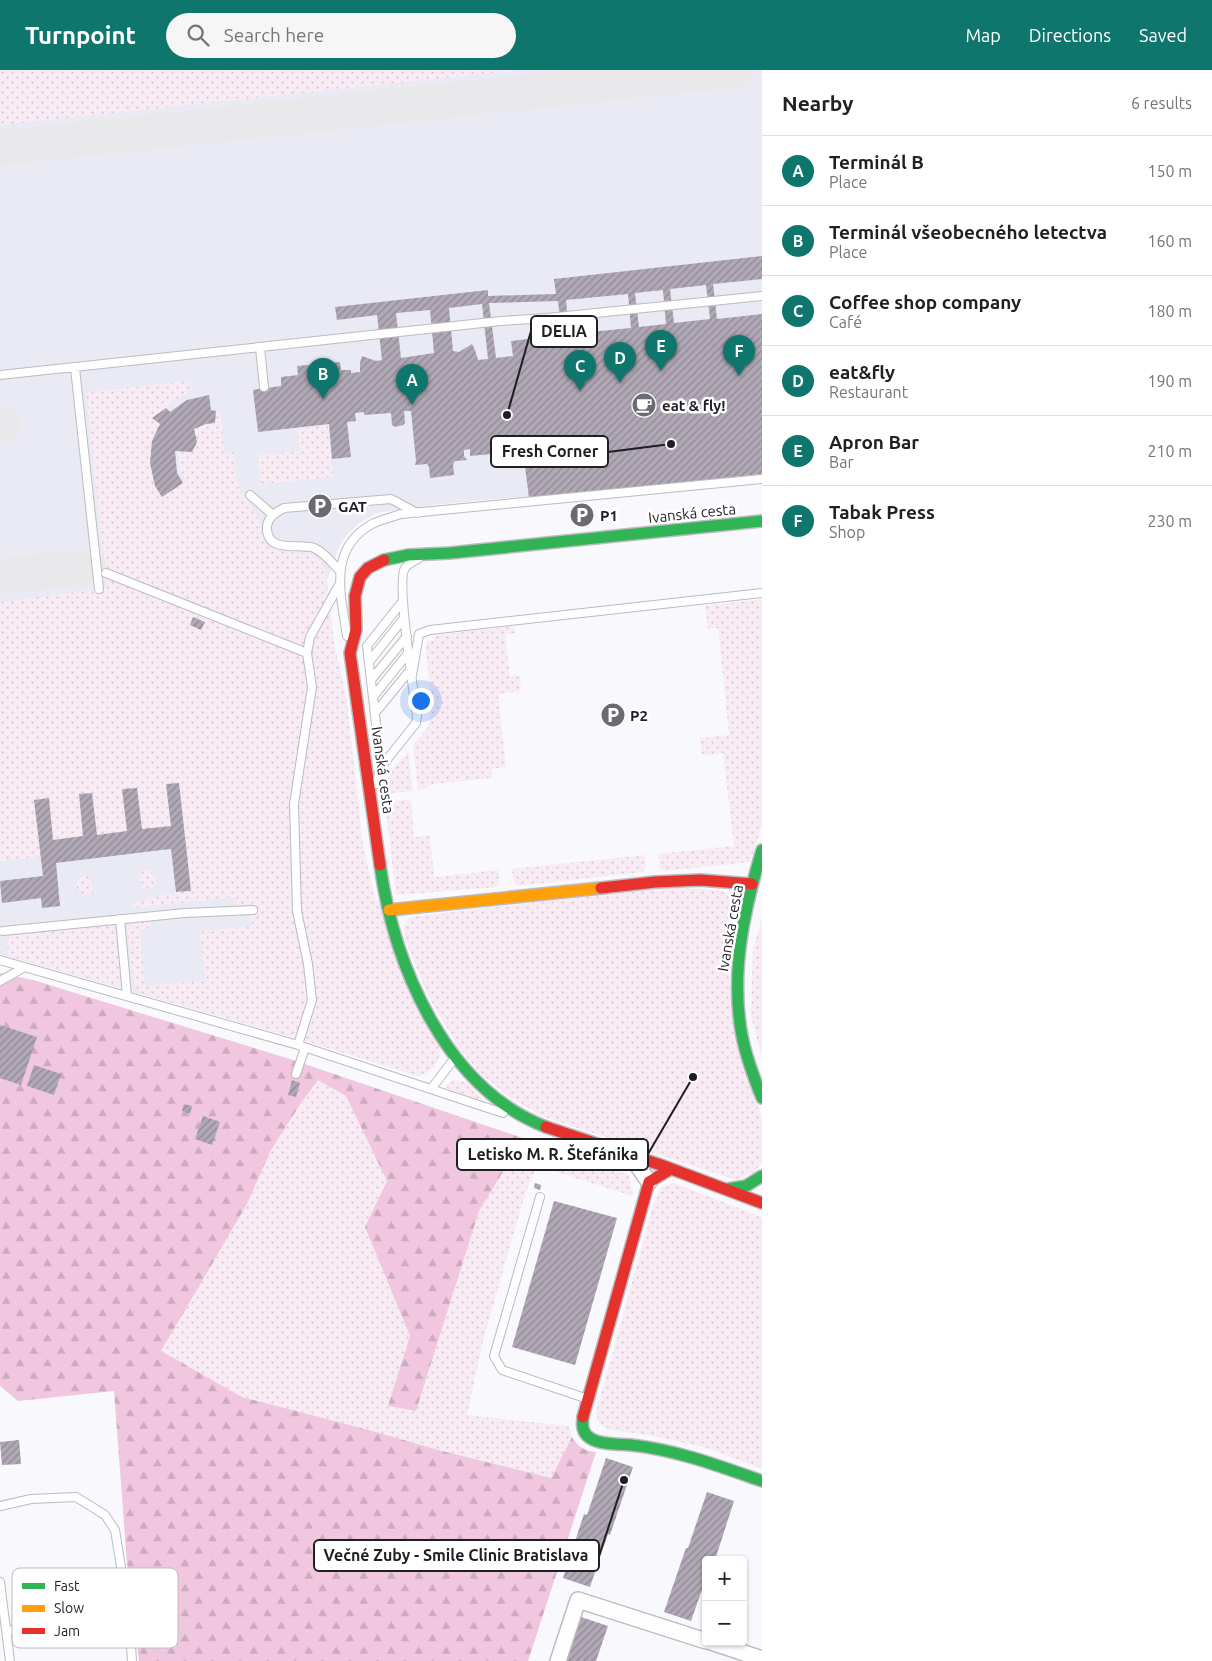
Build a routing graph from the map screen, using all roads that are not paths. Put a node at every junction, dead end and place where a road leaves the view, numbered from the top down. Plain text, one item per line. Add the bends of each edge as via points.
1 (762, 296) edge
2 (260, 348) junction
3 (75, 368) junction
4 (0, 375) edge
5 (264, 386) dead end
6 (762, 479) edge
7 (250, 495) dead end
8 (417, 513) junction
9 (273, 514) junction
10 (762, 521) edge
11 (423, 554) junction
12 (340, 571) junction
13 (106, 573) dead end
14 (339, 585) junction
15 (99, 589) dead end
16 (762, 593) edge
17 (402, 602) junction
18 (404, 618) junction
19 (407, 636) junction
20 (409, 652) junction
21 (307, 653) junction
22 (350, 653) junction
23 (369, 662) junction
24 (412, 672) junction
25 (371, 680) junction
26 (373, 697) junction
27 (375, 713) junction
28 (381, 767) junction
29 (372, 801) junction
30 (762, 850) edge
31 (752, 884) junction
32 (253, 910) dead end
33 (390, 910) junction
34 (120, 919) junction
35 (3, 932) dead end
36 (0, 960) edge
37 (25, 967) junction
38 (0, 981) edge
39 (127, 996) junction
40 (301, 1046) junction
41 (455, 1057) junction
42 (296, 1074) dead end
43 (431, 1089) junction
44 (762, 1098) edge
45 (534, 1122) junction
46 (631, 1156) junction
47 (671, 1169) junction
48 (762, 1176) edge
49 (649, 1182) junction
50 (728, 1189) junction
51 (540, 1197) dead end
52 (762, 1203) edge
53 (588, 1399) junction
54 (762, 1481) edge
55 (0, 1506) edge
56 (121, 1568) edge
57 (0, 1582) edge
58 (12, 1630) edge
59 (7, 1631) junction
60 (702, 1640) edge
61 (723, 1646) edge
62 (131, 1648) edge
63 (762, 1659) edge
64 (10, 1661) edge
65 (132, 1661) edge
66 (558, 1661) edge

1 - 2 lane
2 - 3 lane
2 - 5 lane
3 - 4 lane
3 - 15 lane
6 - 8 lane
7 - 9 lane
8 - 9 lane via 391,499 284,508
8 - 12 lane via 402,514 372,524 349,545
9 - 12 lane via 267,528 274,543 314,548
10 - 11 street, Ivanská cesta
11 - 17 lane via 405,568
11 - 22 street, Ivanská cesta via 379,561 360,577 355,592 356,630
12 - 14 lane
13 - 21 lane
14 - 21 lane via 310,638
14 - 22 lane
16 - 24 lane via 430,630 419,634
17 - 18 lane
17 - 23 lane via 367,646
18 - 19 lane
18 - 23 lane
19 - 20 lane
19 - 25 lane
20 - 24 lane
20 - 26 lane
21 - 40 lane via 312,688 294,814 298,911 312,1000
22 - 29 street, Ivanská cesta
23 - 25 lane
24 - 27 lane
24 - 28 lane via 416,723
25 - 26 lane
26 - 27 lane
27 - 28 lane
28 - 29 lane
29 - 33 street, Ivanská cesta
30 - 31 street, Ivanská cesta
31 - 33 street via 700,880 655,882
31 - 44 street, Ivanská cesta via 739,946 737,1002 745,1046
32 - 34 lane
33 - 41 street, Ivanská cesta via 396,937 416,987
34 - 35 lane
34 - 39 lane
36 - 37 lane
37 - 38 lane
37 - 39 lane
39 - 40 lane
40 - 42 lane
40 - 43 lane
41 - 43 lane
41 - 45 street, Ivanská cesta via 502,1103
43 - 45 lane
45 - 46 street, Ivanská cesta
46 - 47 street, Ivanská cesta
46 - 49 street
47 - 49 street
47 - 50 street, Ivanská cesta
48 - 50 street via 746,1186
49 - 53 street
50 - 52 street, Ivanská cesta
51 - 53 lane via 494,1356 502,1370
53 - 54 street via 582,1424 590,1439 700,1459
55 - 56 lane via 31,1499 76,1497 105,1515 115,1530
57 - 59 lane
58 - 59 lane
59 - 64 lane
60 - 66 street via 578,1600
61 - 63 street
62 - 65 lane

